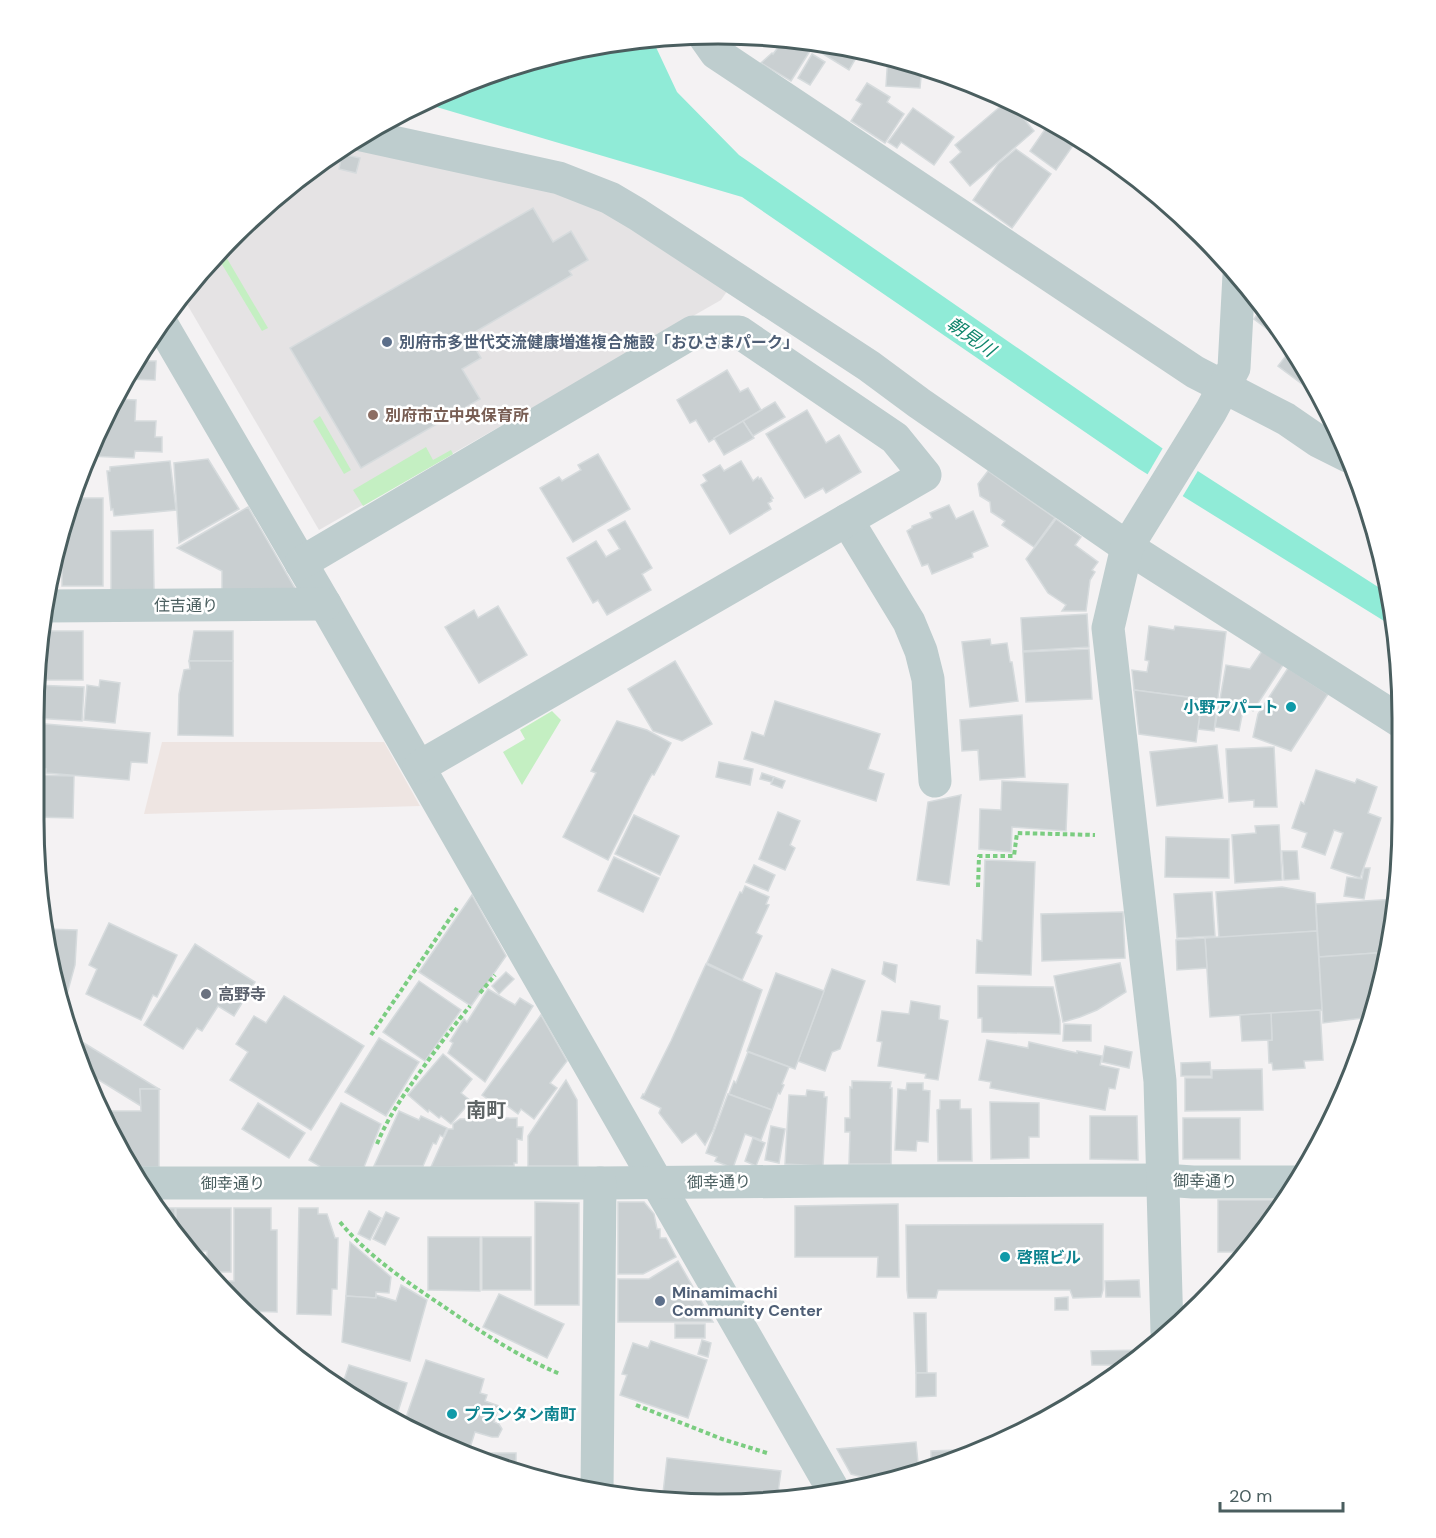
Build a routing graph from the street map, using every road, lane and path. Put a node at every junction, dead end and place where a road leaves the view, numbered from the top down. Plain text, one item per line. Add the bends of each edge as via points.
1 (710, 44) edge
2 (375, 138) edge
3 (1238, 289) edge
4 (166, 331) edge
5 (1218, 399) junction
6 (1325, 431) edge
7 (847, 520) junction
8 (1131, 539) junction
9 (301, 563) junction
10 (326, 604) junction
11 (53, 606) edge
12 (1392, 716) edge
13 (419, 767) junction
14 (935, 781) dead end
15 (1132, 835) junction
16 (482, 878) junction
17 (978, 887) dead end
18 (470, 1006) dead end
19 (371, 1035) dead end
20 (1163, 1180) junction
21 (1287, 1182) edge
22 (150, 1183) edge
23 (361, 1183) junction
24 (600, 1183) junction
25 (658, 1183) junction
26 (1167, 1323) edge
27 (597, 1484) edge
28 (830, 1485) edge

1 - 5 street via 716,53 1194,372
2 - 8 street via 559,178 610,198
3 - 5 street via 1234,368
4 - 9 street
5 - 6 street
5 - 8 street
7 - 9 street via 925,475 895,438 739,332 693,332
7 - 13 street
7 - 14 street via 909,622 921,651 928,680
8 - 12 street
8 - 15 street via 1108,628
9 - 10 street
10 - 11 street, 住吉通り
10 - 13 street
13 - 16 street
15 - 17 path via 1017,833 1014,856 979,856
15 - 20 street via 1160,1081
16 - 19 path via 469,891
16 - 25 street
18 - 23 path via 402,1096 385,1125
20 - 21 street, 御幸通り
20 - 25 street, 御幸通り
20 - 26 street
22 - 23 street, 御幸通り
23 - 24 street, 御幸通り
24 - 25 street, 御幸通り
24 - 27 street
25 - 28 street

